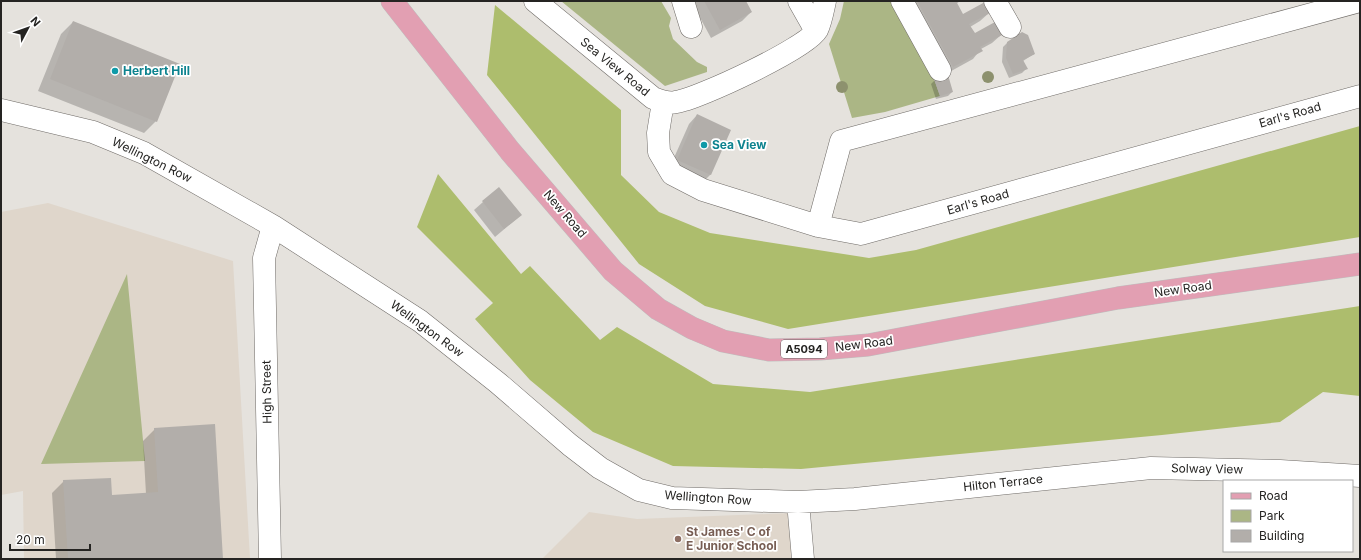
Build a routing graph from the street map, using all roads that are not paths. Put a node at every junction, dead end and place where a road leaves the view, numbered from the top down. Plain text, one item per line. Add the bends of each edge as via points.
1 (392, 1) edge
2 (535, 1) edge
3 (683, 1) edge
4 (799, 1) edge
5 (825, 1) edge
6 (902, 1) edge
7 (995, 1) edge
8 (1360, 1) edge
9 (691, 27) dead end
10 (1010, 27) dead end
11 (816, 31) junction
12 (940, 70) dead end
13 (1360, 96) edge
14 (663, 102) junction
15 (1, 110) edge
16 (273, 226) junction
17 (818, 226) junction
18 (1360, 264) edge
19 (1151, 468) joint
20 (1360, 476) edge
21 (855, 499) joint
22 (798, 502) junction
23 (270, 559) edge
24 (803, 559) edge

1 - 18 main road, New Road / A5094 via 510,151 614,271 658,309 723,342 769,350 868,345 1118,298
2 - 14 street, Sea View Road via 643,91
3 - 9 street
4 - 11 street
5 - 11 street
6 - 12 street
7 - 10 street
8 - 17 street via 841,141
11 - 14 street, Sea View Road via 792,50 733,81 677,102
13 - 17 street, Earl's Road via 860,234
14 - 17 street, Earl's Road via 658,133 659,152 672,174 703,190
15 - 16 street, Wellington Row via 93,132 144,153
16 - 22 street, Wellington Row via 420,321 570,445 600,468 639,490 672,498
16 - 23 street, High Street via 264,258
19 - 20 street, Solway View
19 - 21 street, Hilton Terrace
21 - 22 street, Wellington Row
22 - 24 street

